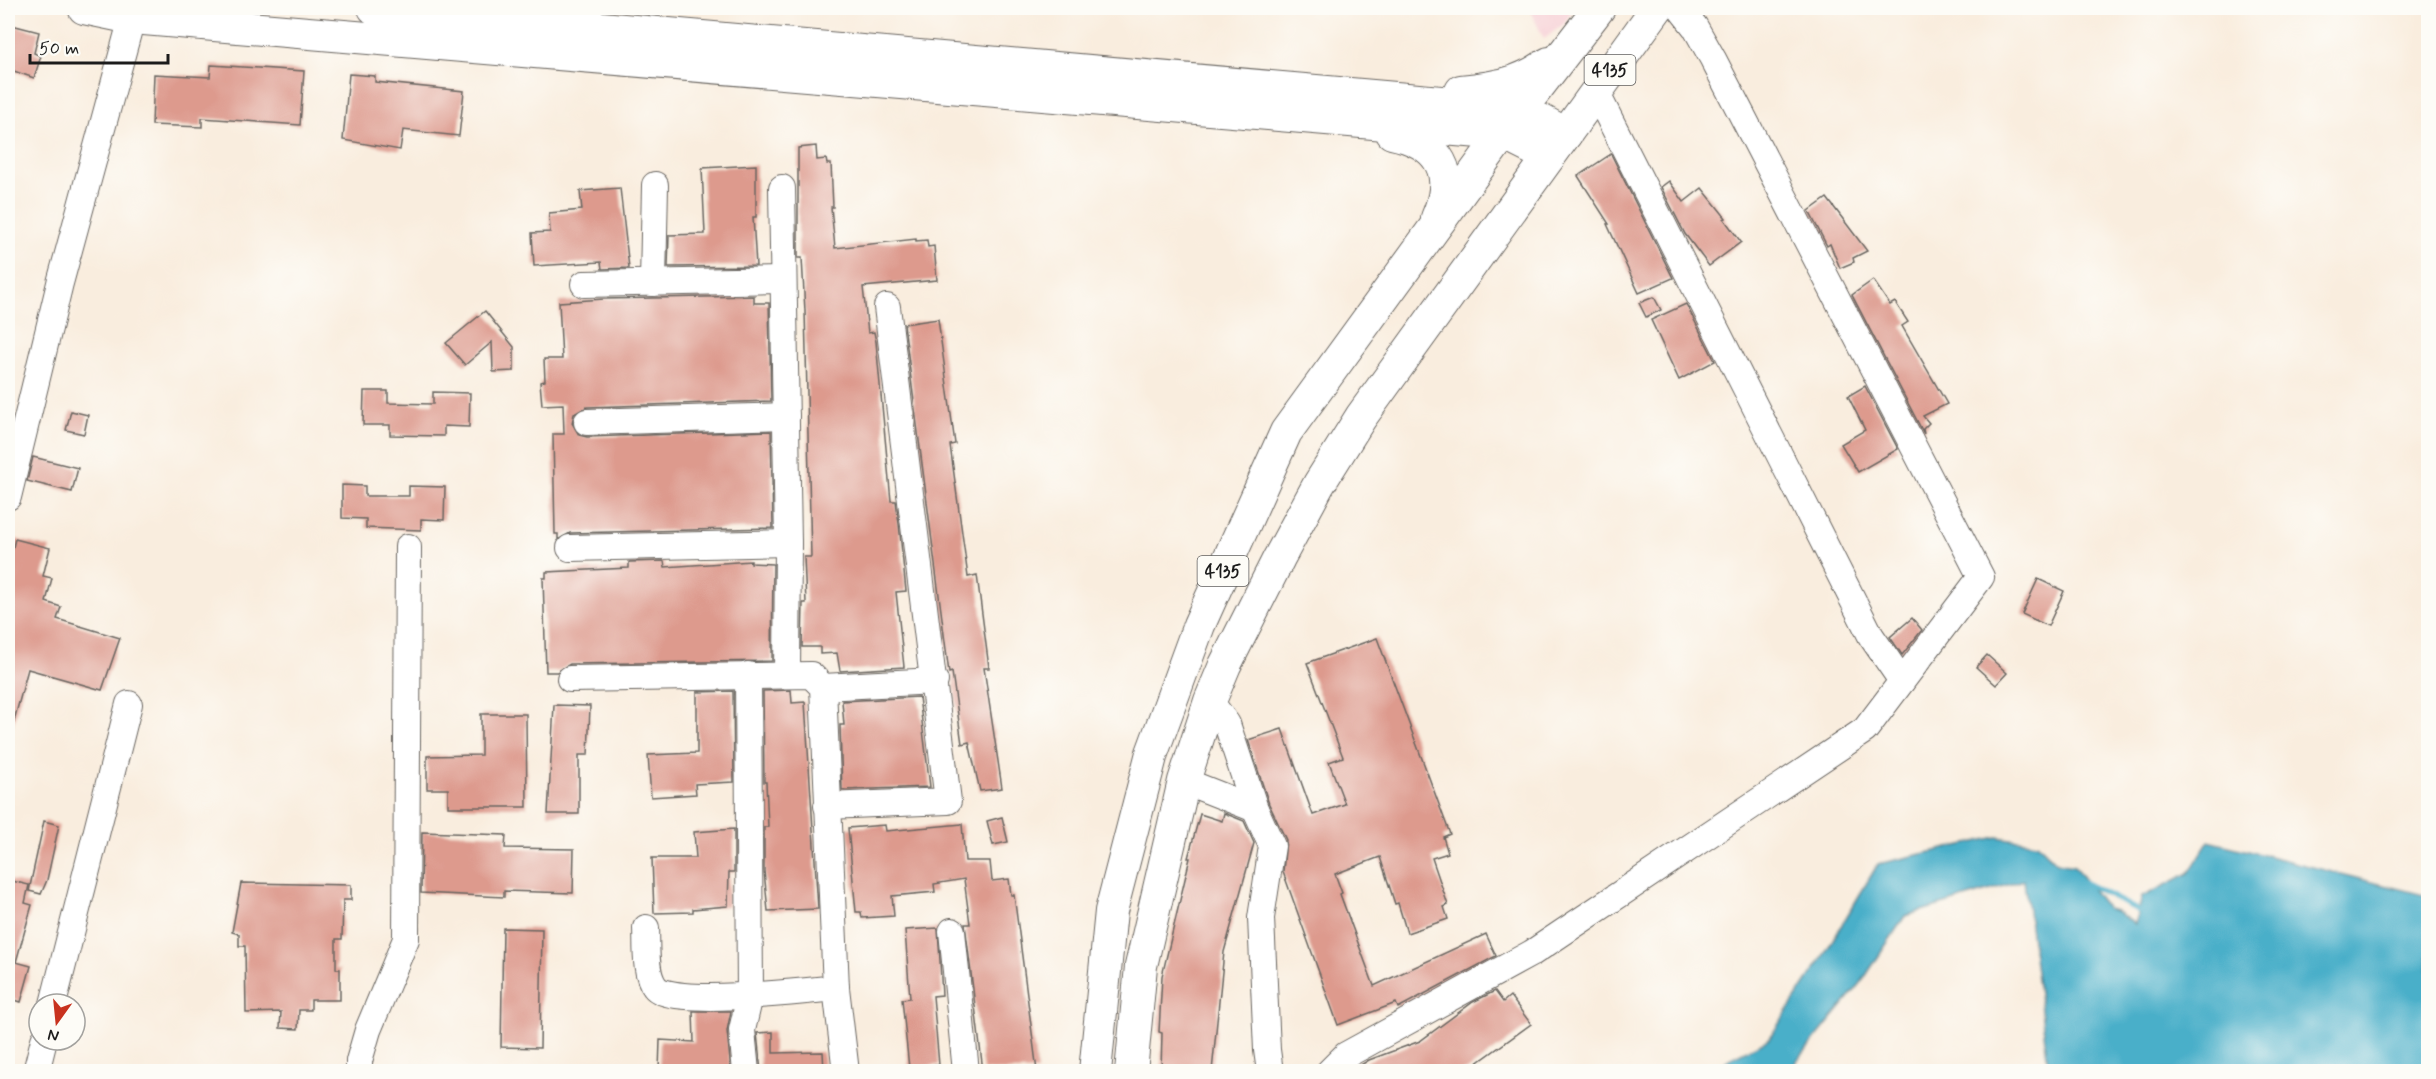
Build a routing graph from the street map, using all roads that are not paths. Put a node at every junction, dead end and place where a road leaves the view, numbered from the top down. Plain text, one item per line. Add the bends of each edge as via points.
1 (84, 8) edge
2 (374, 8) edge
3 (1599, 8) edge
4 (1657, 8) edge
5 (1680, 8) edge
6 (132, 18) junction
7 (1564, 53) junction
8 (1595, 90) junction
9 (1335, 106) junction
10 (1521, 109) junction
11 (1503, 134) junction
12 (1557, 146) junction
13 (655, 185) dead end
14 (782, 188) dead end
15 (1429, 236) junction
16 (783, 280) junction
17 (653, 283) junction
18 (584, 284) dead end
19 (887, 306) dead end
20 (786, 416) junction
21 (587, 422) dead end
22 (8, 497) edge
23 (788, 543) junction
24 (408, 547) dead end
25 (570, 548) dead end
26 (748, 675) junction
27 (787, 675) junction
28 (570, 679) dead end
29 (935, 681) junction
30 (1902, 681) junction
31 (823, 687) junction
32 (1210, 701) junction
33 (129, 704) dead end
34 (1184, 781) junction
35 (827, 806) junction
36 (1255, 809) junction
37 (646, 928) dead end
38 (952, 931) dead end
39 (836, 988) junction
40 (56, 992) edge
41 (750, 996) junction
42 (41, 1052) edge
43 (36, 1071) edge
44 (359, 1071) edge
45 (746, 1071) edge
46 (846, 1071) edge
47 (966, 1071) edge
48 (1095, 1071) edge
49 (1131, 1071) edge
50 (1270, 1071) edge
51 (1329, 1071) edge

1 - 6 main road
2 - 9 main road
3 - 7 main road, 4135
4 - 8 main road, 4135
5 - 30 street via 1713,59 1981,577
6 - 9 main road
6 - 22 street via 60,283
7 - 9 main road via 1528,78 1500,86
7 - 10 main road, 4135
8 - 12 main road, 4135
8 - 30 street via 1871,636
9 - 10 main road
9 - 11 main road
9 - 15 main road via 1425,144 1439,158 1446,198
10 - 11 main road, 4135
10 - 12 main road
11 - 12 main road
11 - 15 main road, 4135
12 - 32 main road, 4135 via 1361,417 1319,484
13 - 17 street
14 - 16 street
15 - 48 main road, 4135 via 1286,432 1199,625 1152,753 1111,911
16 - 17 street
16 - 20 street
17 - 18 street
19 - 29 street
20 - 21 street
20 - 23 street
23 - 25 street
23 - 27 street
24 - 44 street via 406,939 368,1030
26 - 27 street
26 - 28 street
26 - 41 street
27 - 31 street via 811,675
29 - 31 street
29 - 35 street via 948,801
30 - 51 street via 1865,730 1831,755 1532,953 1346,1054
31 - 35 street
32 - 34 main road, 4135
32 - 36 street via 1227,724
33 - 40 street
34 - 36 street
34 - 49 main road, 4135 via 1141,966
35 - 39 street
36 - 50 street via 1272,846 1261,918
37 - 41 street via 650,976 655,988 668,996
38 - 47 street
39 - 41 street
39 - 46 street
41 - 45 street via 742,1030
42 - 43 street

